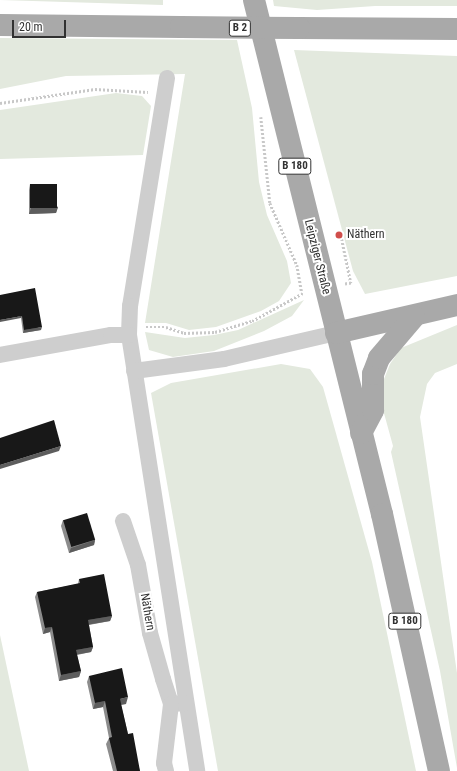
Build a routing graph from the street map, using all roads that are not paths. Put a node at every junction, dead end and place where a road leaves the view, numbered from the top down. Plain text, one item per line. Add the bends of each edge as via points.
1 (254, 0) edge
2 (5, 25) edge
3 (457, 29) edge
4 (167, 78) dead end
5 (457, 304) edge
6 (414, 316) junction
7 (129, 331) junction
8 (336, 333) junction
9 (0, 354) edge
10 (134, 370) junction
11 (361, 433) junction
12 (123, 521) dead end
13 (179, 703) junction
14 (166, 771) edge
15 (197, 771) edge
16 (439, 771) edge

1 - 8 main road, Leipziger Straße / B 180
2 - 3 main road, B 2, bridge
4 - 7 street via 130,306
5 - 6 main road
6 - 8 main road
6 - 11 main road via 379,358 373,374 373,410
7 - 9 street
7 - 10 street
8 - 10 street via 224,359
8 - 11 main road, Leipziger Straße / B 180
10 - 13 street
11 - 16 main road, Leipziger Straße / B 180 via 382,514
12 - 13 street, Näthern via 138,565 150,633
13 - 14 street, Näthern via 164,763
13 - 15 street

